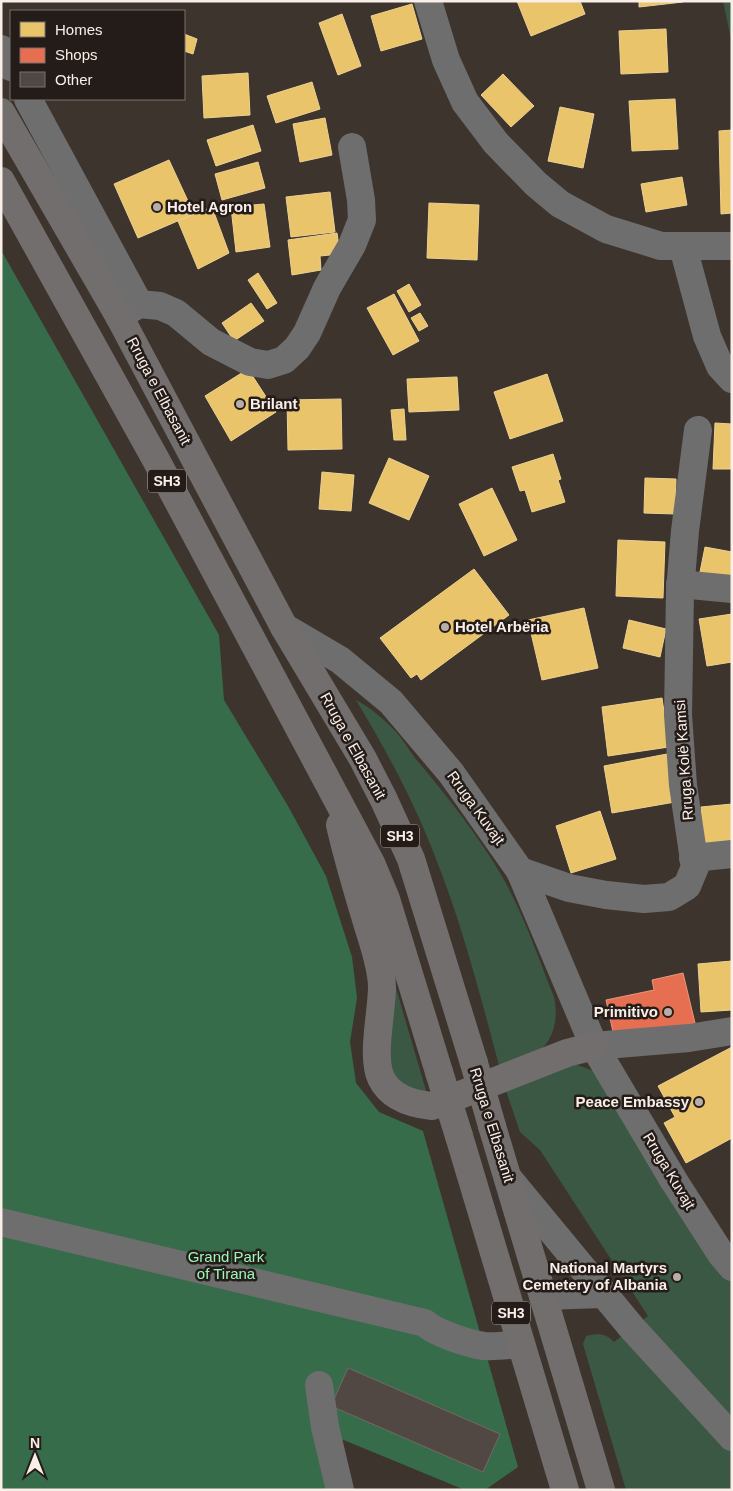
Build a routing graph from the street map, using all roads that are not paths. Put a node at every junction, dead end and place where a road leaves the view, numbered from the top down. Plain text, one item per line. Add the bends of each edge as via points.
1 (428, 1) edge
2 (1, 49) edge
3 (10, 65) edge
4 (28, 100) edge
5 (1, 112) edge
6 (352, 147) dead end
7 (1, 181) edge
8 (732, 246) edge
9 (684, 247) junction
10 (129, 310) junction
11 (732, 380) edge
12 (698, 430) dead end
13 (680, 584) junction
14 (732, 589) edge
15 (284, 626) junction
16 (328, 782) junction
17 (732, 854) edge
18 (693, 858) junction
19 (520, 871) junction
20 (732, 1031) edge
21 (594, 1046) junction
22 (508, 1178) junction
23 (1, 1222) edge
24 (1, 1239) edge
25 (728, 1256) edge
26 (603, 1294) junction
27 (544, 1296) junction
28 (431, 1329) junction
29 (520, 1344) junction
30 (319, 1385) dead end
31 (732, 1437) edge
32 (340, 1490) edge
33 (565, 1490) edge
34 (601, 1490) edge

1 - 9 street via 446,60 465,102 496,143 536,184 560,204 606,229 661,246
2 - 3 street
4 - 10 street
5 - 10 main road, Rruga e Elbasanit / SH3
6 - 10 street via 362,220 307,333 284,360 268,365 250,362 211,342 176,313 160,306
7 - 16 main road, SH3
8 - 9 street
9 - 11 street via 707,336 720,366
10 - 15 main road, Rruga e Elbasanit / SH3
12 - 13 street, Rruga Kolë Kamsi
13 - 14 street
13 - 18 street, Rruga Kolë Kamsi via 678,715
15 - 19 street, Rruga Kuvajt via 340,660 391,702 451,772
15 - 22 main road, Rruga e Elbasanit / SH3, bridge via 363,759 411,859
16 - 21 main road via 382,984 376,1060 389,1089 416,1105 432,1106 566,1053
16 - 29 main road, SH3, bridge via 372,863 386,899
17 - 18 street
18 - 19 street, Rruga Kolë Kamsi via 695,867 687,886 661,898 644,899 569,888
19 - 21 street, Rruga Kuvajt
20 - 21 street
21 - 25 street, Rruga Kuvajt via 674,1181
22 - 26 street
22 - 27 main road, Rruga e Elbasanit / SH3
23 - 28 street via 425,1323
24 - 28 street via 423,1333
26 - 27 street
26 - 31 street
27 - 34 main road, Rruga e Elbasanit / SH3
28 - 29 street via 484,1346
29 - 33 main road, SH3
30 - 32 street via 324,1427

